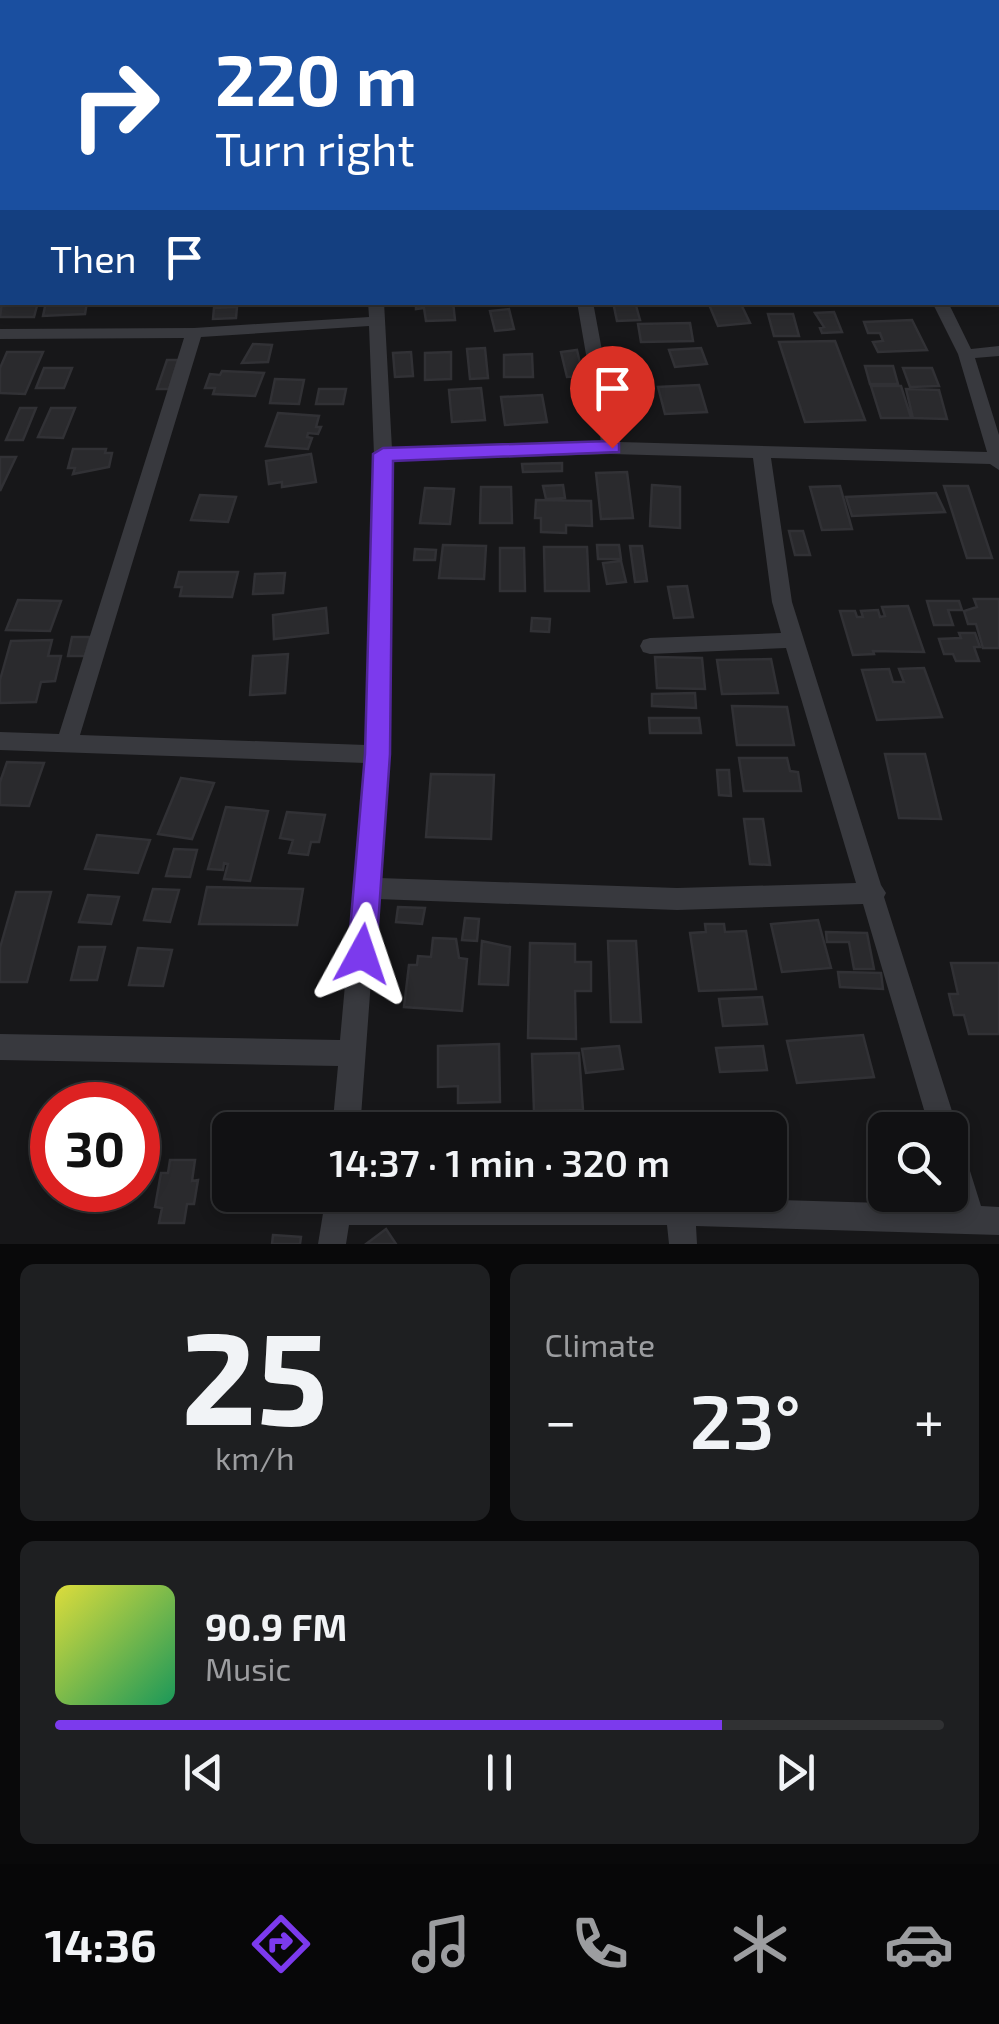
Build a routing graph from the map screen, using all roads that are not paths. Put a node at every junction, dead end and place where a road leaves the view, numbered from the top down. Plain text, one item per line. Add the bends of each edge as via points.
1 (585, 305) edge
2 (942, 305) edge
3 (376, 312) edge
4 (194, 333) junction
5 (0, 334) edge
6 (999, 351) edge
7 (966, 354) junction
8 (612, 448) junction
9 (761, 450) junction
10 (383, 454) junction
11 (998, 461) edge
12 (793, 640) junction
13 (650, 646) dead end
14 (0, 741) edge
15 (67, 742) junction
16 (377, 754) junction
17 (368, 888) junction
18 (874, 893) junction
19 (0, 1047) edge
20 (354, 1053) junction
21 (348, 1112) edge
22 (939, 1112) edge
23 (968, 1186) edge
24 (337, 1212) edge
25 (680, 1212) edge
26 (714, 1212) edge
27 (985, 1220) edge
28 (332, 1244) edge
29 (683, 1244) edge

1 - 8 street
2 - 7 street
3 - 4 street
3 - 10 street
4 - 5 street
4 - 15 street
6 - 7 street
7 - 11 street
8 - 9 street
8 - 10 street
9 - 11 street
9 - 12 street
10 - 16 street
12 - 13 street
12 - 18 street
14 - 15 street
15 - 16 street
16 - 17 street
17 - 18 street via 676,899
17 - 20 street
18 - 22 street
19 - 20 street
20 - 21 street
23 - 27 street
24 - 28 street
25 - 29 street
26 - 27 street

